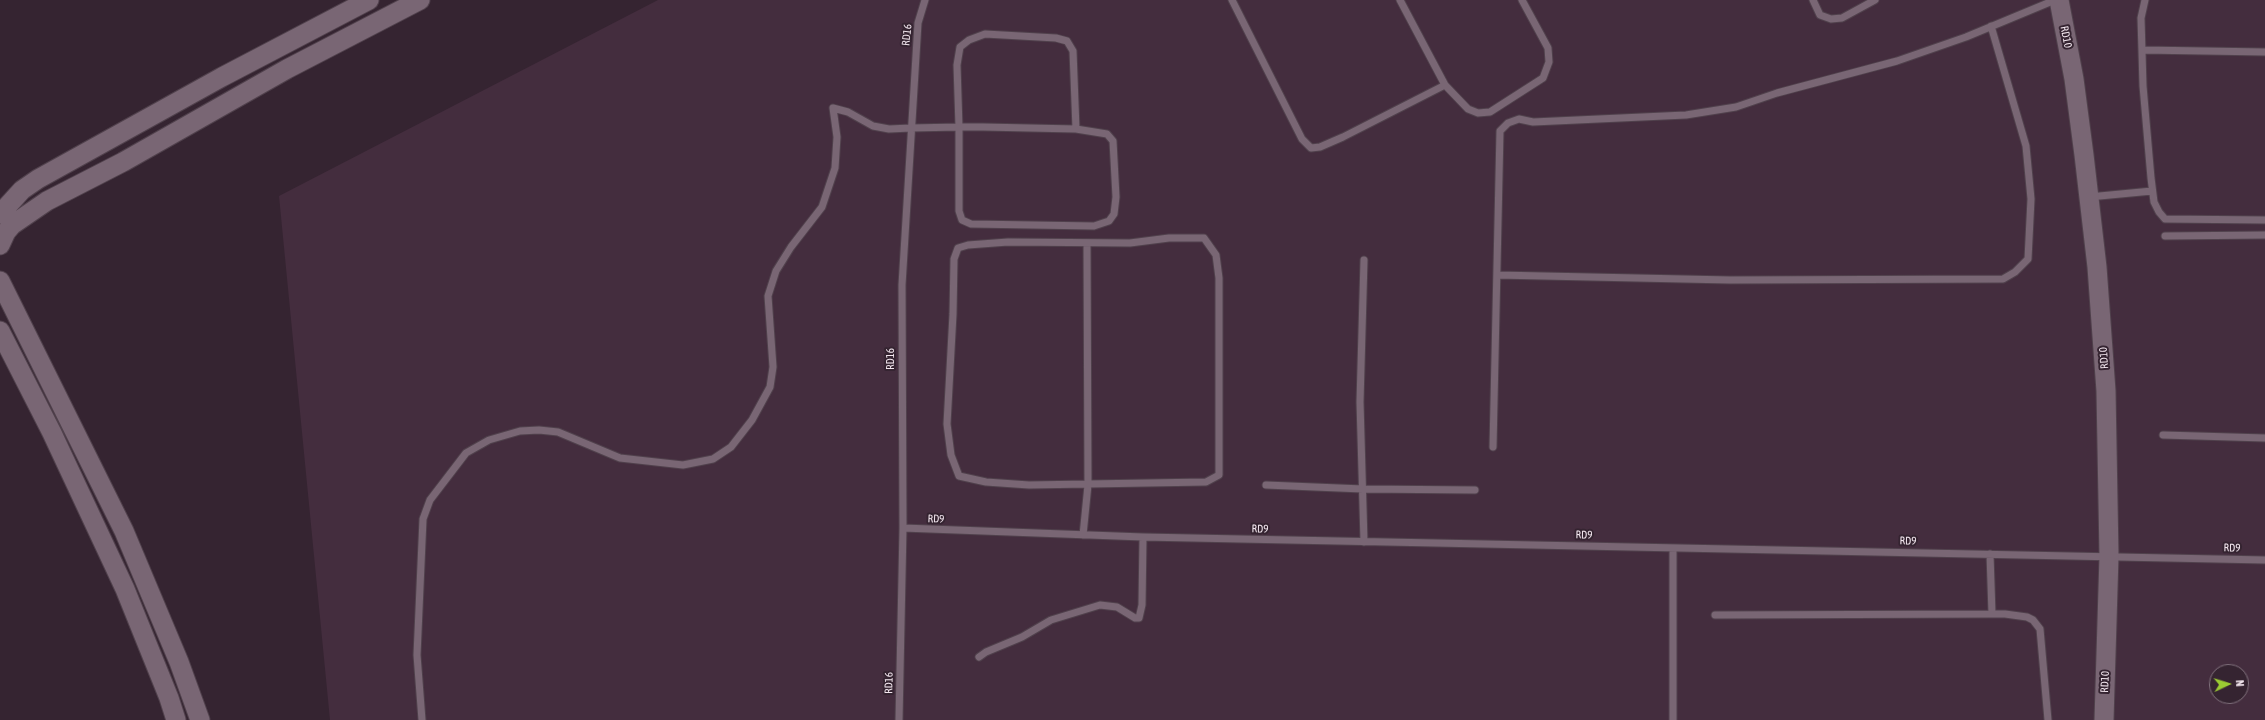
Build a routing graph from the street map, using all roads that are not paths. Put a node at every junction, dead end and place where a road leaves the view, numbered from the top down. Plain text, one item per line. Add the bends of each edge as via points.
1 (369, 0) edge
2 (420, 0) edge
3 (925, 0) edge
4 (1232, 0) edge
5 (1400, 0) edge
6 (1522, 0) edge
7 (1813, 0) edge
8 (1875, 0) edge
9 (2055, 0) edge
10 (2058, 0) edge
11 (2145, 0) edge
12 (1991, 26) junction
13 (2143, 50) junction
14 (2265, 52) edge
15 (1446, 85) junction
16 (959, 127) junction
17 (911, 128) junction
18 (1076, 129) junction
19 (2152, 191) junction
20 (2089, 197) junction
21 (37, 208) junction
22 (2, 209) edge
23 (2265, 220) edge
24 (2164, 236) dead end
25 (2265, 236) edge
26 (1087, 243) junction
27 (0, 245) edge
28 (1364, 260) dead end
29 (1497, 275) junction
30 (0, 281) edge
31 (0, 331) edge
32 (2163, 435) dead end
33 (2265, 438) edge
34 (1492, 447) dead end
35 (1088, 485) junction
36 (1266, 485) dead end
37 (1363, 489) junction
38 (1475, 490) dead end
39 (903, 528) junction
40 (1083, 535) junction
41 (1143, 537) junction
42 (1364, 542) junction
43 (1673, 548) junction
44 (1990, 554) junction
45 (2109, 556) junction
46 (2265, 560) edge
47 (1715, 614) dead end
48 (1992, 614) junction
49 (980, 657) dead end
50 (176, 720) edge
51 (200, 720) edge
52 (422, 720) edge
53 (899, 720) edge
54 (1673, 720) edge
55 (2048, 720) edge
56 (2104, 720) edge

1 - 22 main road via 38,179
2 - 21 main road via 287,69
3 - 17 lane, RD16 via 918,23
4 - 15 lane via 1302,139 1311,148 1343,137
5 - 15 lane
6 - 15 lane via 1548,48 1549,62 1543,78 1490,112 1478,113 1468,109
7 - 8 lane via 1820,15 1842,18
9 - 12 lane
10 - 20 main road, RD10 via 2074,79
11 - 13 lane via 2141,18
12 - 29 lane via 1897,61 1777,93 1736,107 1686,115 1533,122 1520,119 1508,123 1500,131
12 - 29 lane via 2026,146 2031,200 2028,259 2024,265 2002,279 1730,280
13 - 14 lane
13 - 19 lane via 2143,86
16 - 17 lane
16 - 18 lane
16 - 18 lane via 957,65 960,48 969,40 985,34 1056,38 1067,41 1073,51
16 - 18 lane via 959,211 962,220 985,225 1094,226 1109,221 1114,214 1116,197 1113,141 1107,134
17 - 39 lane, RD16 via 902,285
17 - 52 lane via 889,129 873,126 848,112 833,108 837,137 835,168 822,207 776,271 768,296 773,366 770,387 752,420 731,447 713,459 683,465 620,458 558,432 520,431 489,440 466,453 449,473 430,500 424,519 417,655
19 - 20 lane
19 - 23 lane via 2154,202 2165,219
20 - 45 main road, RD10 via 2106,392
21 - 22 main road
21 - 27 main road via 12,225
24 - 25 lane
26 - 35 lane
26 - 35 lane via 1008,242 958,248 954,259 954,314 947,424 951,455 959,476 986,482
26 - 35 lane via 1204,238 1211,245 1216,255 1219,278 1221,463 1220,475 1206,482
28 - 37 lane via 1360,402
29 - 34 lane
30 - 51 main road via 124,531 179,662
31 - 50 main road via 52,433 125,589
32 - 33 lane
35 - 40 lane
36 - 37 lane
37 - 38 lane
37 - 42 lane
39 - 40 lane, RD9
39 - 53 lane, RD16
40 - 41 lane, RD9
41 - 42 lane, RD9
41 - 49 lane via 1142,605 1139,618 1117,607 1100,605 1051,620
42 - 43 lane, RD9
43 - 44 lane, RD9
43 - 54 lane
44 - 45 lane, RD9
44 - 48 lane
45 - 46 lane, RD9
45 - 56 main road, RD10
47 - 48 lane
48 - 55 lane via 2027,617 2040,629

